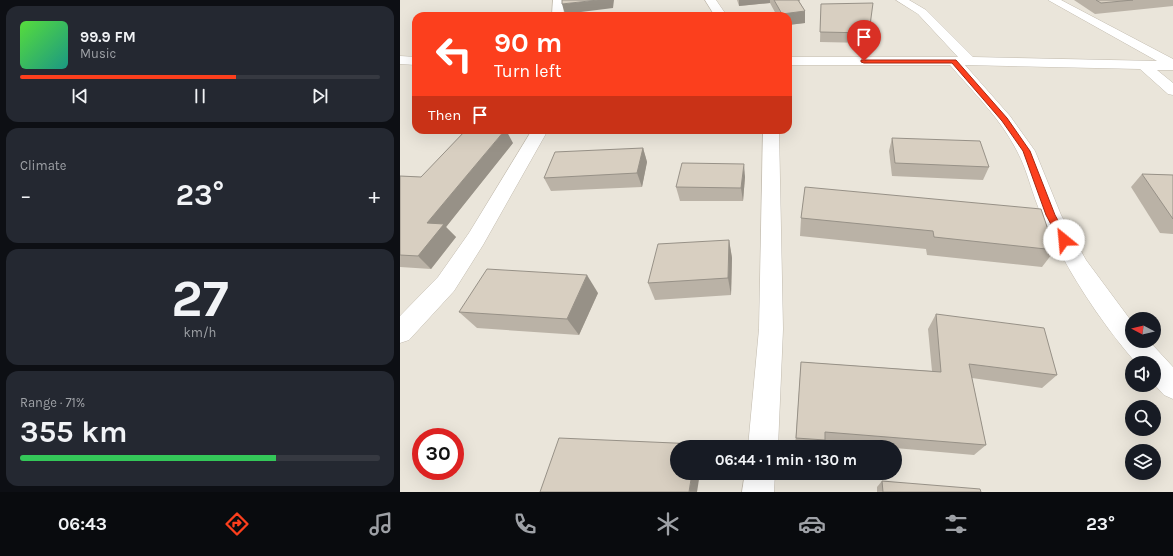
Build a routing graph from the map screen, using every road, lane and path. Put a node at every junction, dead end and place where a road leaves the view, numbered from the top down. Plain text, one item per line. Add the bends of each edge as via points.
1 (558, 0) edge
2 (710, 0) edge
3 (901, 0) edge
4 (1053, 0) edge
5 (558, 12) edge
6 (718, 12) edge
7 (400, 60) edge
8 (412, 61) edge
9 (792, 61) edge
10 (961, 61) junction
11 (1143, 65) junction
12 (1173, 65) edge
13 (1173, 91) edge
14 (538, 134) edge
15 (771, 134) edge
16 (1125, 331) edge
17 (400, 332) edge
18 (1140, 348) edge
19 (1146, 356) edge
20 (1161, 373) edge
21 (1173, 386) edge
22 (764, 440) edge
23 (759, 480) edge
24 (758, 492) edge

1 - 5 street
2 - 6 street
3 - 10 street via 922,12
4 - 12 street
7 - 8 street
9 - 10 street
10 - 11 street
10 - 16 street via 1026,151 1051,215 1078,266
11 - 12 street
11 - 13 street
14 - 17 street via 476,239 446,284
15 - 22 street via 773,238 769,394
18 - 19 street
20 - 21 street
23 - 24 street

